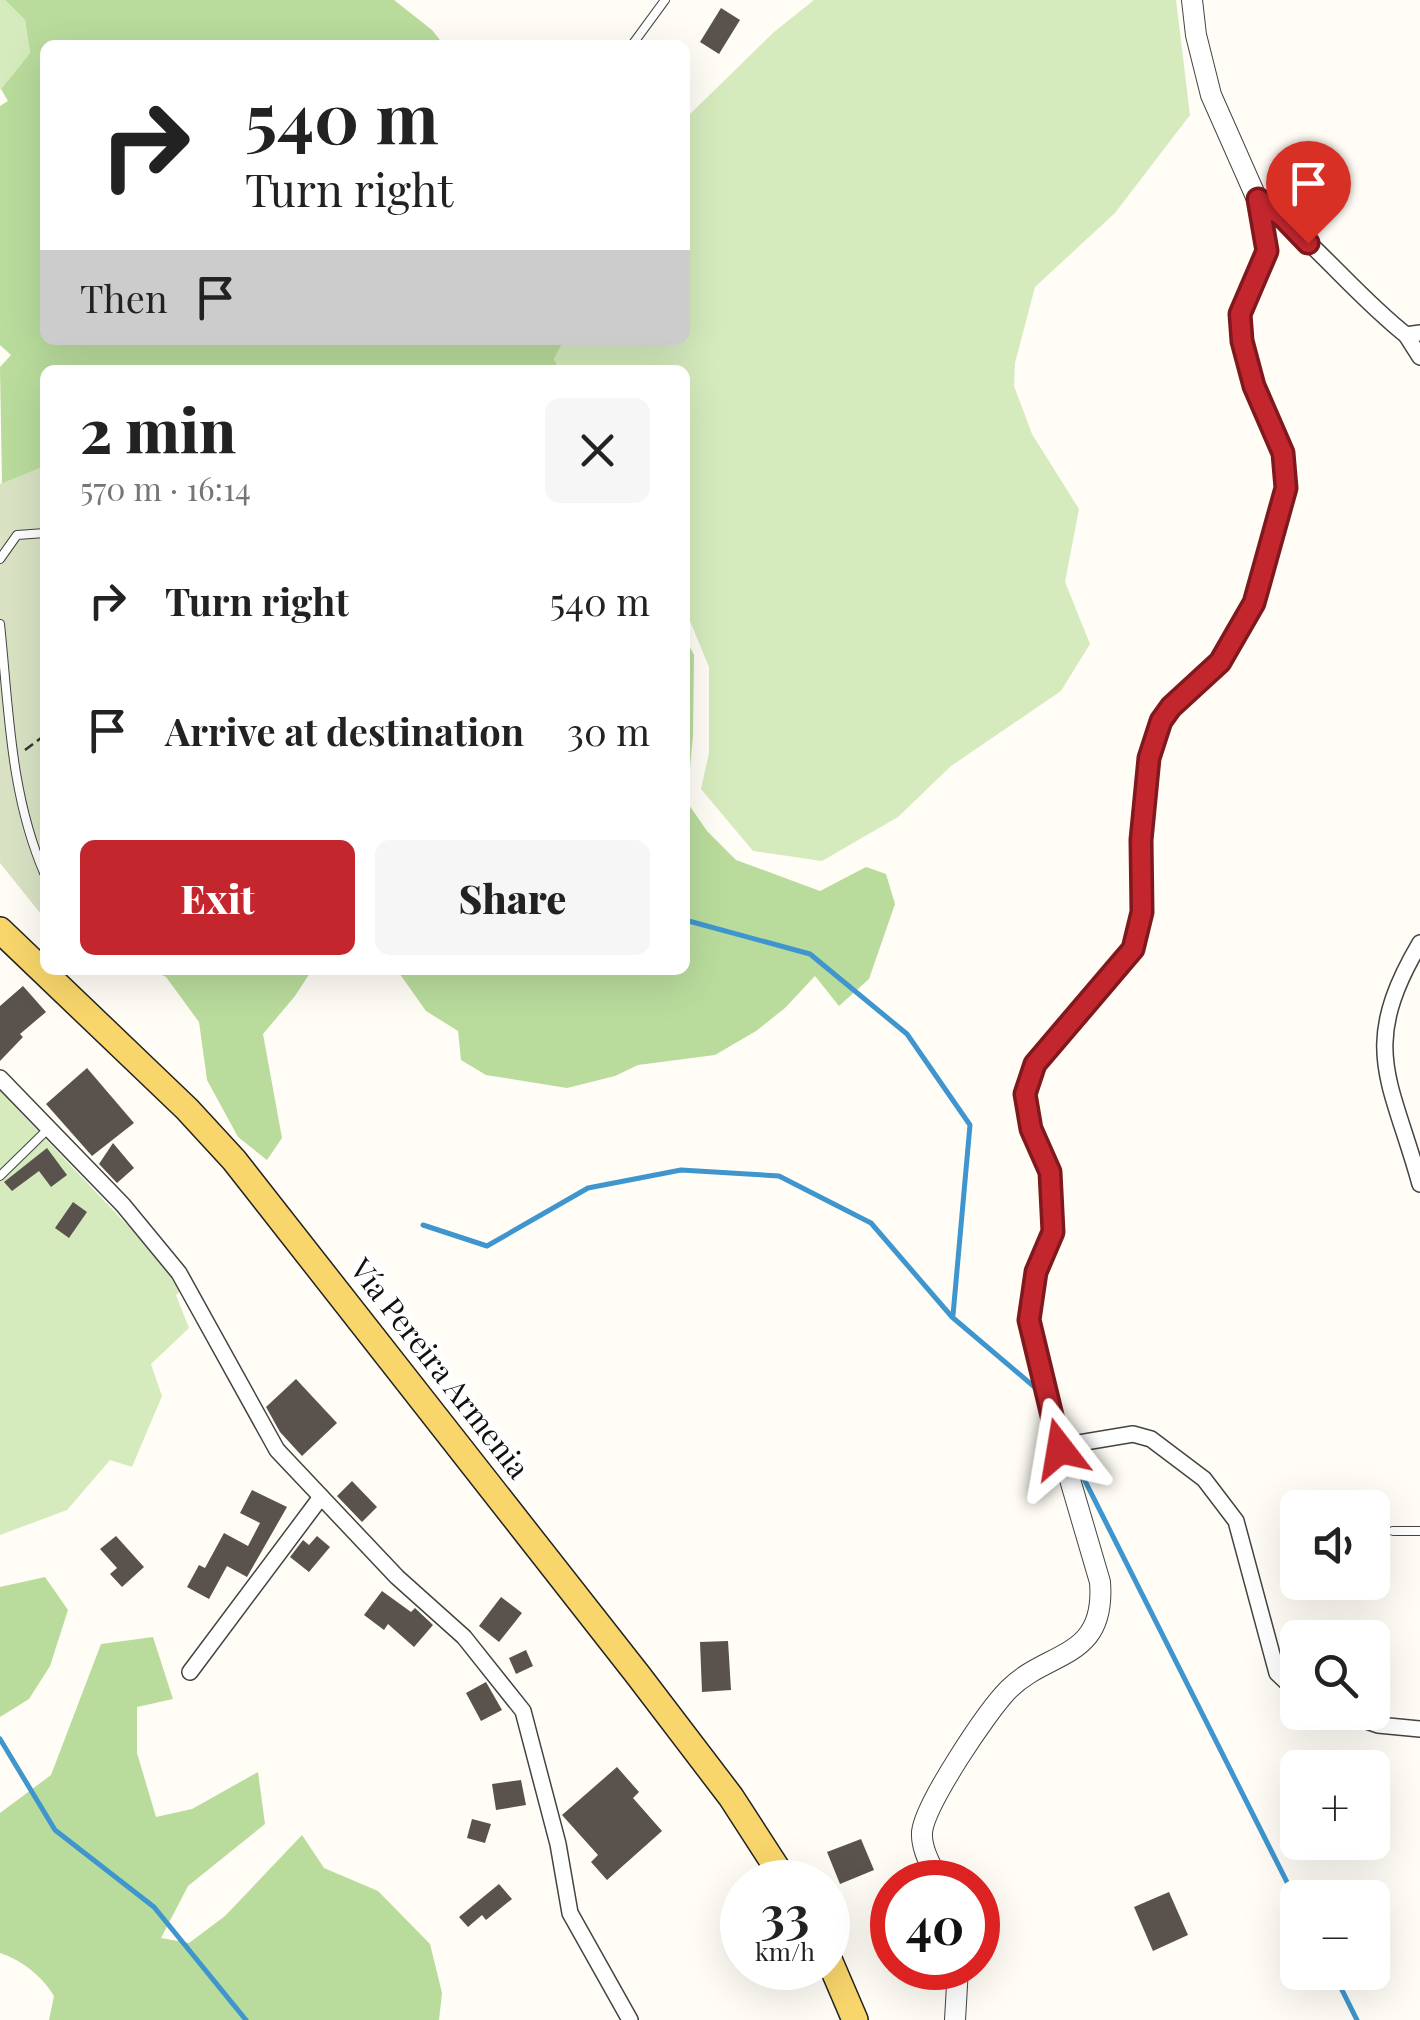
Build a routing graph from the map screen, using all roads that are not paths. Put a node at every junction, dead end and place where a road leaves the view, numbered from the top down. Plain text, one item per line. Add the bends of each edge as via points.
1 (665, 0) edge
2 (1192, 0) edge
3 (636, 40) edge
4 (1258, 199) junction
5 (1413, 334) edge
6 (1420, 358) edge
7 (40, 534) edge
8 (0, 559) edge
9 (0, 624) edge
10 (12, 760) junction
11 (0, 766) edge
12 (40, 864) edge
13 (0, 930) edge
14 (1420, 944) edge
15 (40, 968) edge
16 (47, 975) edge
17 (0, 1078) edge
18 (48, 1130) junction
19 (0, 1176) edge
20 (1420, 1184) edge
21 (1060, 1449) junction
22 (321, 1497) junction
23 (1420, 1530) edge
24 (1393, 1531) dead end
25 (190, 1672) dead end
26 (1280, 1675) edge
27 (1390, 1726) edge
28 (1420, 1729) edge
29 (772, 1860) edge
30 (929, 1860) edge
31 (842, 1990) edge
32 (957, 1990) edge
33 (630, 2020) edge
34 (855, 2020) edge
35 (955, 2020) edge

1 - 3 lane
2 - 4 street via 1210,95
4 - 5 street via 1386,319
4 - 21 street via 1267,251 1240,314 1242,341 1283,453 1286,488 1254,603 1220,662 1161,721 1149,758 1142,912 1133,949 1035,1064 1025,1094 1050,1172 1053,1232 1036,1272 1029,1320
5 - 6 street
7 - 8 lane via 17,536
9 - 10 lane
10 - 11 lane
10 - 12 lane
13 - 15 main road, Vía Pereira Armenia
14 - 20 street via 1386,1017 1383,1050
16 - 29 main road, Vía Pereira Armenia via 234,1160 638,1675
17 - 18 street
18 - 19 lane
18 - 22 street via 123,1204 179,1273 277,1450
21 - 26 street via 1133,1434 1151,1439 1204,1479 1236,1521
21 - 30 street via 1100,1582 1097,1619 1077,1648 1011,1686 983,1721 932,1804 922,1830
22 - 25 street
22 - 33 street via 464,1638 523,1711 570,1913
23 - 24 lane
27 - 28 street
31 - 34 main road
32 - 35 street

